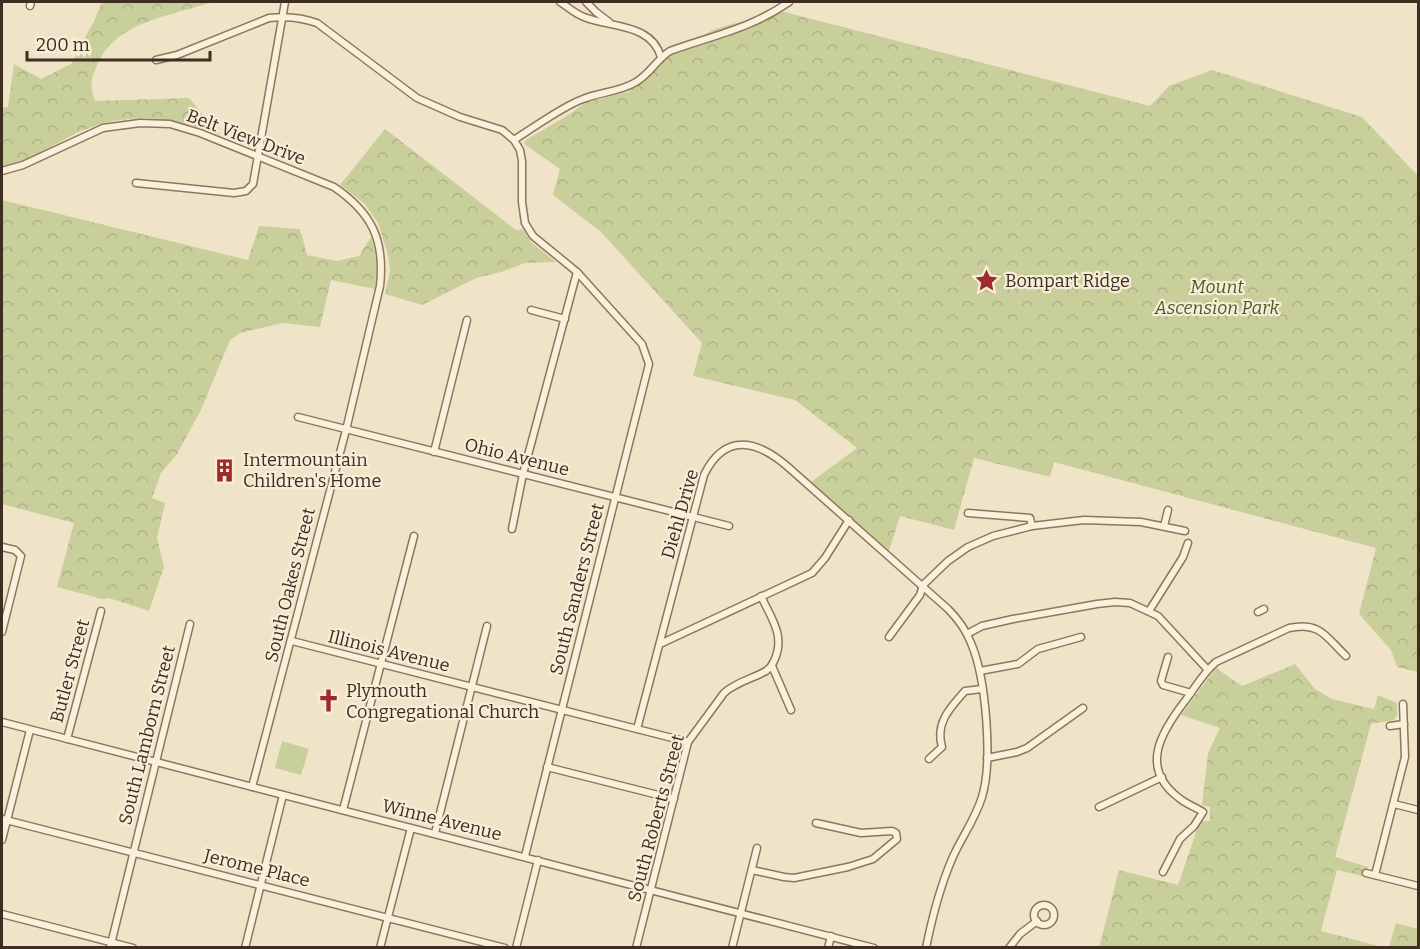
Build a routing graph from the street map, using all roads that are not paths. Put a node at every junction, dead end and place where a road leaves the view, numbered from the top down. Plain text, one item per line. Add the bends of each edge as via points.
1 (285, 2) edge
2 (560, 2) edge
3 (586, 2) edge
4 (789, 2) edge
5 (283, 17) junction
6 (612, 24) junction
7 (661, 57) junction
8 (156, 60) dead end
9 (514, 140) junction
10 (257, 155) junction
11 (2, 171) edge
12 (136, 183) dead end
13 (577, 272) junction
14 (380, 286) joint
15 (531, 310) dead end
16 (565, 319) junction
17 (467, 320) dead end
18 (298, 417) dead end
19 (346, 430) junction
20 (434, 452) junction
21 (523, 474) junction
22 (616, 498) junction
23 (1168, 510) dead end
24 (968, 513) dead end
25 (693, 517) junction
26 (849, 520) junction
27 (1032, 525) junction
28 (729, 526) dead end
29 (1164, 526) junction
30 (512, 529) dead end
31 (1185, 531) dead end
32 (414, 536) dead end
33 (1188, 543) dead end
34 (2, 547) edge
35 (923, 585) junction
36 (761, 596) junction
37 (101, 611) dead end
38 (1149, 611) junction
39 (190, 624) dead end
40 (487, 626) dead end
41 (2, 632) edge
42 (967, 634) junction
43 (889, 637) dead end
44 (1081, 637) dead end
45 (292, 641) junction
46 (660, 644) junction
47 (1346, 656) dead end
48 (1168, 657) dead end
49 (382, 664) junction
50 (772, 666) junction
51 (1207, 669) junction
52 (980, 671) junction
53 (472, 687) junction
54 (982, 689) junction
55 (1191, 693) junction
56 (1402, 704) dead end
57 (1083, 708) dead end
58 (562, 710) junction
59 (791, 710) dead end
60 (2, 722) edge
61 (1404, 724) junction
62 (1389, 726) dead end
63 (637, 729) junction
64 (30, 730) junction
65 (68, 739) junction
66 (688, 742) junction
67 (987, 758) junction
68 (929, 759) dead end
69 (157, 763) junction
70 (547, 767) junction
71 (1162, 777) junction
72 (252, 787) junction
73 (283, 795) junction
74 (674, 799) junction
75 (1394, 804) junction
76 (1099, 807) dead end
77 (343, 810) junction
78 (1419, 810) edge
79 (4, 819) edge
80 (816, 823) dead end
81 (411, 828) junction
82 (435, 833) junction
83 (2, 840) edge
84 (757, 848) dead end
85 (134, 852) junction
86 (525, 856) junction
87 (538, 860) junction
88 (752, 870) junction
89 (1163, 872) dead end
90 (1366, 873) dead end
91 (1375, 875) junction
92 (261, 885) junction
93 (1419, 886) edge
94 (652, 890) junction
95 (740, 913) junction
96 (2, 914) edge
97 (388, 917) junction
98 (1037, 921) dead end
99 (831, 936) junction
100 (110, 945) edge
101 (134, 948) edge
102 (245, 948) edge
103 (380, 948) edge
104 (505, 948) edge
105 (516, 948) edge
106 (636, 948) edge
107 (732, 948) edge
108 (828, 948) edge
109 (874, 948) edge
110 (926, 948) edge
111 (1009, 948) edge

1 - 5 street
2 - 6 street via 581,16
3 - 6 street
4 - 7 street via 740,29
5 - 8 street via 270,18
5 - 9 street via 316,23 417,98 502,130
5 - 10 street
6 - 7 street via 647,36 658,46
7 - 9 street via 637,82 581,99
9 - 13 street via 522,161 525,223 533,236
10 - 11 street, Belt View Drive via 170,124 140,123 103,128
10 - 12 street via 253,184 246,191
10 - 14 street, Belt View Drive via 351,198 377,235 382,266
13 - 16 street
13 - 22 street, South Sanders Street via 642,344 649,364
14 - 19 street, South Oakes Street
15 - 16 street
16 - 21 street
17 - 20 street
18 - 19 street, Ohio Avenue
19 - 20 street, Ohio Avenue
19 - 45 street, South Oakes Street
20 - 21 street, Ohio Avenue
21 - 22 street, Ohio Avenue
21 - 30 street
22 - 25 street, Ohio Avenue
22 - 58 street, South Sanders Street
23 - 29 street
24 - 27 street via 1021,516 1030,518
25 - 26 street, Diehl Drive via 704,475 715,458 729,448 748,445 776,456
25 - 28 street, Ohio Avenue
25 - 46 street, Diehl Drive
26 - 35 street, Diehl Drive
26 - 36 street via 812,573
27 - 29 street via 1116,520
27 - 35 street via 968,548
29 - 31 street
32 - 49 street
33 - 38 street
34 - 41 street via 15,550 21,559
35 - 42 street, Diehl Drive via 956,616
35 - 43 street
36 - 46 street
36 - 50 street via 780,638
37 - 65 street, Butler Street
38 - 42 street via 1130,603 1097,604 982,626
38 - 51 street via 1162,619
39 - 69 street, South Lamborn Street
40 - 53 street
42 - 52 street, Diehl Drive
44 - 52 street via 1038,648 1018,664
45 - 49 street, Illinois Avenue
45 - 72 street, South Oakes Street
46 - 63 street, Diehl Drive
47 - 51 street via 1319,630 1301,626 1289,628
48 - 55 street via 1163,685
49 - 53 street, Illinois Avenue
49 - 77 street
50 - 59 street
50 - 66 street, South Roberts Street via 730,686
51 - 55 street
52 - 54 street, Diehl Drive
53 - 58 street, Illinois Avenue
53 - 82 street
54 - 67 street, Diehl Drive
54 - 68 street via 965,691 949,710 938,735 942,747
55 - 71 street via 1168,723 1158,744
56 - 61 street
57 - 67 street via 1027,748
58 - 63 street, Illinois Avenue
58 - 70 street, South Sanders Street
60 - 64 street, Winne Avenue
61 - 62 street
61 - 75 street via 1406,757
63 - 66 street, Illinois Avenue
64 - 65 street, Winne Avenue
64 - 79 street
65 - 69 street, Winne Avenue
66 - 74 street, South Roberts Street
67 - 110 street, Diehl Drive via 980,802 947,870
69 - 72 street, Winne Avenue
69 - 85 street, South Lamborn Street
70 - 74 street
70 - 86 street, South Sanders Street
71 - 76 street
71 - 89 street via 1180,799 1203,812 1180,839
72 - 73 street, Winne Avenue
73 - 77 street, Winne Avenue
73 - 92 street
74 - 94 street, South Roberts Street
75 - 78 street
75 - 91 street
77 - 81 street, Winne Avenue
79 - 83 street
79 - 85 street, Jerome Place
80 - 88 street via 861,833 892,831 897,839 873,859 848,867 794,878
81 - 82 street, Winne Avenue
81 - 97 street
82 - 86 street, Winne Avenue
84 - 88 street
85 - 92 street, Jerome Place
85 - 100 street, South Lamborn Street
86 - 87 street, Winne Avenue
87 - 94 street, Winne Avenue
87 - 105 street
88 - 95 street
90 - 91 street
91 - 93 street
92 - 97 street, Jerome Place
92 - 102 street
94 - 95 street, Winne Avenue
94 - 106 street, South Roberts Street
95 - 99 street, Winne Avenue
95 - 107 street
96 - 100 street
97 - 103 street
97 - 104 street, Jerome Place
98 - 111 street
99 - 108 street
99 - 109 street, Winne Avenue
100 - 101 street

